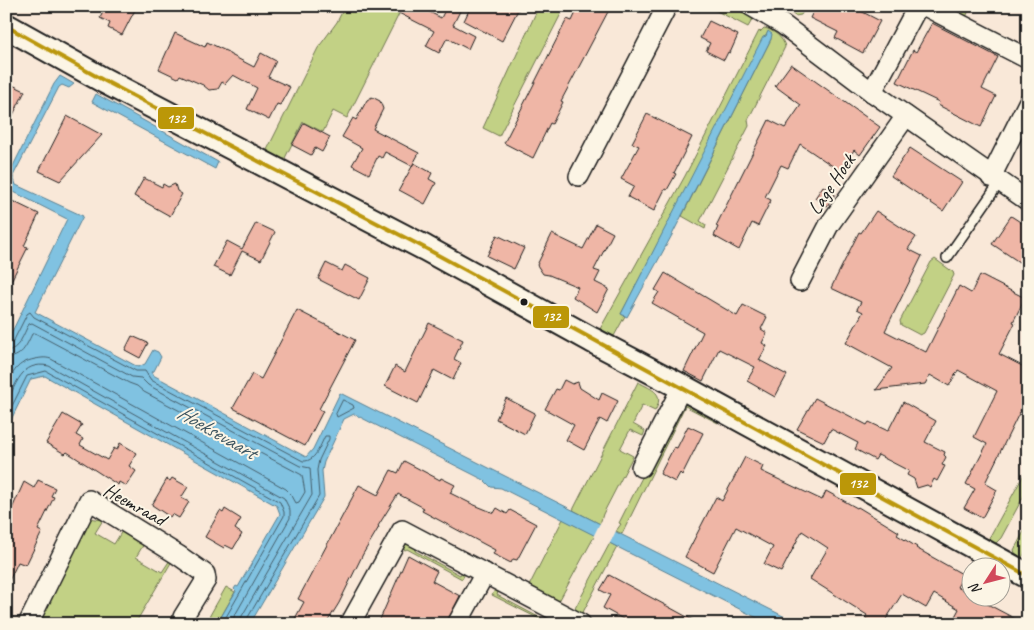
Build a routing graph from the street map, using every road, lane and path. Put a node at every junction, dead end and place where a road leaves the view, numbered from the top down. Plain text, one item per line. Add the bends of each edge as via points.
1 (667, 6) edge
2 (751, 6) edge
3 (918, 6) edge
4 (926, 6) edge
5 (6, 26) edge
6 (1028, 59) edge
7 (872, 92) junction
8 (1028, 102) edge
9 (906, 116) junction
10 (579, 176) dead end
11 (995, 179) junction
12 (1028, 201) edge
13 (947, 258) dead end
14 (800, 281) dead end
15 (682, 387) junction
16 (641, 467) dead end
17 (485, 573) junction
18 (1028, 576) edge
19 (183, 617) dead end
20 (28, 624) edge
21 (350, 624) edge
22 (458, 624) edge
23 (581, 624) edge

1 - 10 street
2 - 7 street via 782,24
3 - 7 street
4 - 6 street
5 - 15 street
7 - 9 street
8 - 11 street
9 - 11 street
9 - 14 street, Lage Hoek via 829,224
11 - 12 street
11 - 13 lane
15 - 16 street
15 - 18 street
17 - 21 street via 402,530
17 - 22 street
17 - 23 street
19 - 20 street, Heemraad via 206,580 205,574 89,500

